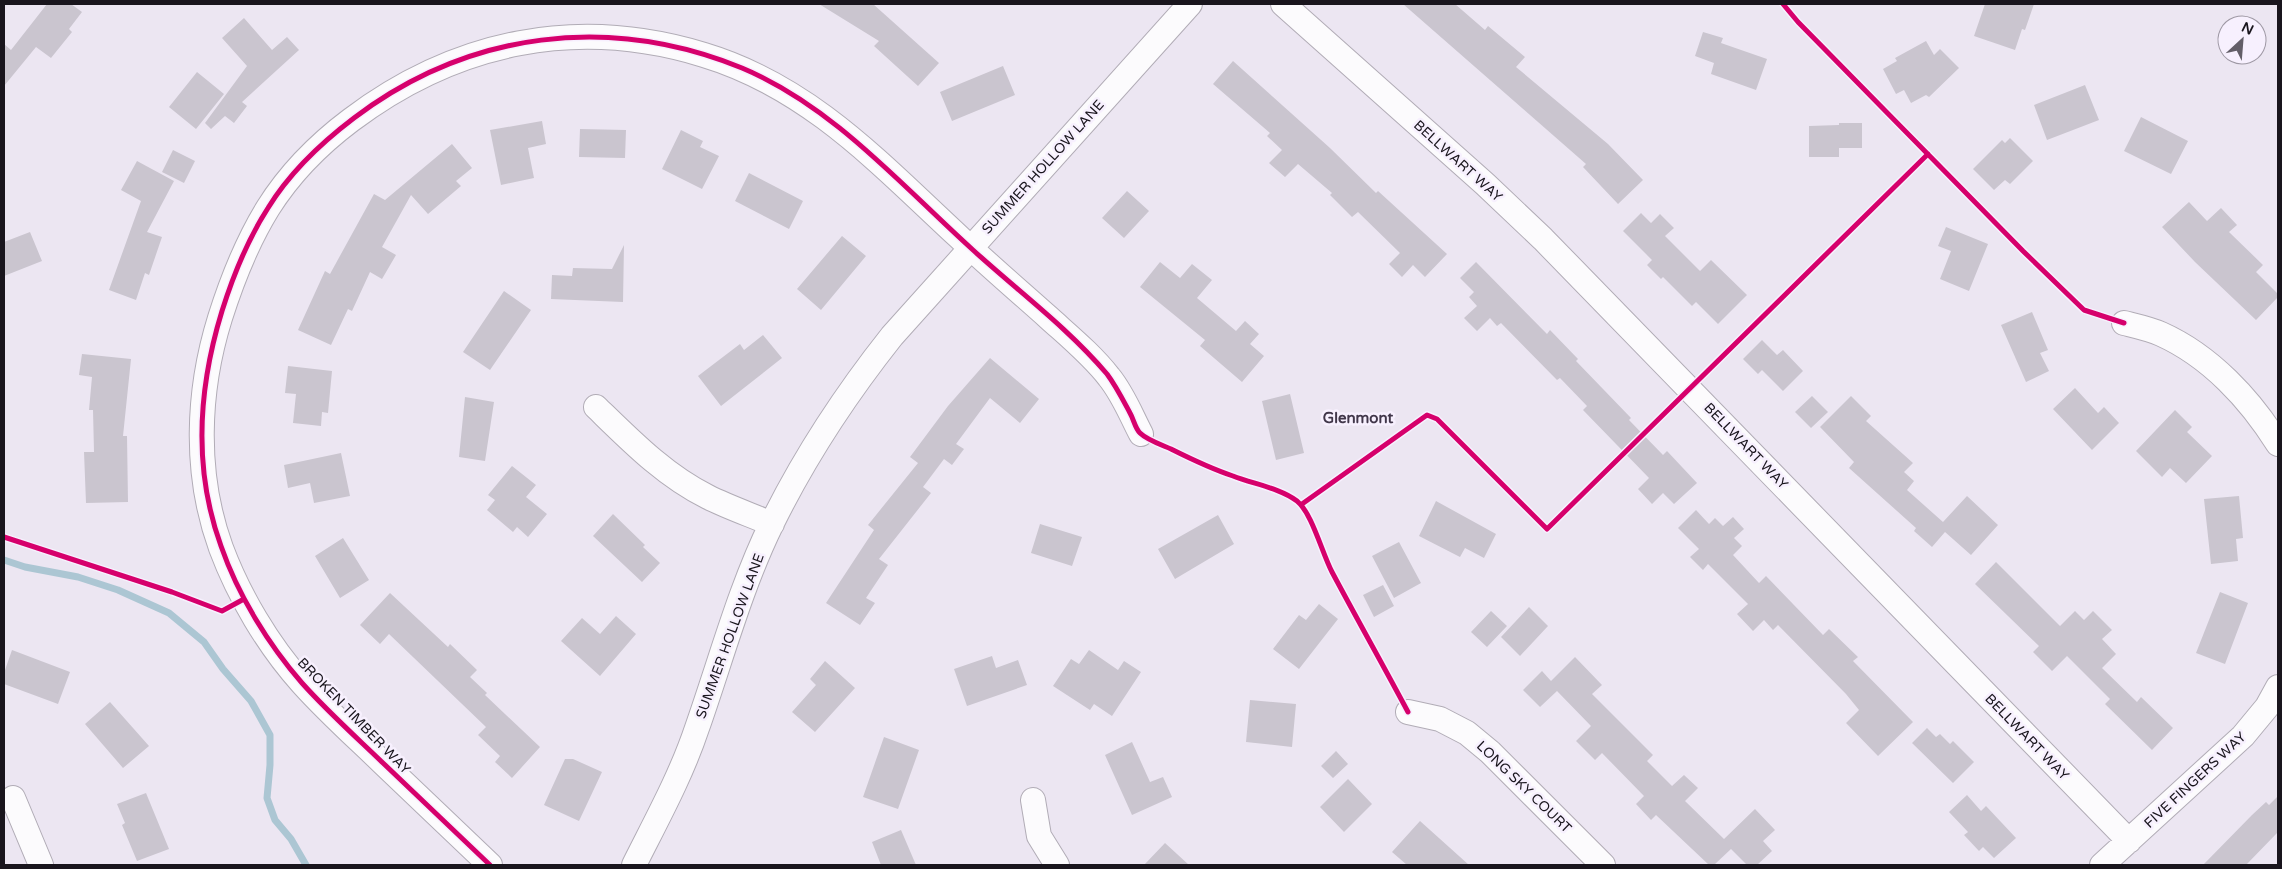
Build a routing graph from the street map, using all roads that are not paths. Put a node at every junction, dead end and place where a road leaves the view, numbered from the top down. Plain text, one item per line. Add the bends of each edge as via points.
1 (1190, 4) edge
2 (1283, 4) edge
3 (971, 248) junction
4 (2124, 323) dead end
5 (596, 407) dead end
6 (1141, 434) dead end
7 (2278, 444) edge
8 (772, 524) junction
9 (2278, 687) edge
10 (1408, 712) dead end
11 (13, 798) dead end
12 (1033, 800) dead end
13 (2128, 841) junction
14 (41, 865) edge
15 (490, 865) edge
16 (634, 865) edge
17 (1058, 865) edge
18 (1602, 865) edge
19 (2102, 865) edge

1 - 3 street, SUMMER HOLLOW LANE
2 - 13 street, BELLWART WAY via 1543,239
3 - 6 street, BROKEN TIMBER WAY via 1086,351 1112,380
3 - 8 street, SUMMER HOLLOW LANE via 858,379 807,458
3 - 15 street, BROKEN TIMBER WAY via 849,135 780,87 702,54 616,37 558,37 499,46 458,59 415,78 377,101 334,133 299,166 269,207 248,246 229,289 212,344 203,388 202,433 204,476 221,547 244,600 300,680
4 - 7 street via 2160,333 2192,350 2220,373 2266,424
5 - 8 street via 670,473 707,497
8 - 16 street, SUMMER HOLLOW LANE via 742,595 697,730 672,790
9 - 13 street, FIVE FINGERS WAY via 2267,707 2243,736
10 - 18 street, LONG SKY COURT via 1440,719 1474,739
11 - 14 street
12 - 17 street via 1039,836
13 - 19 street, FIVE FINGERS WAY

